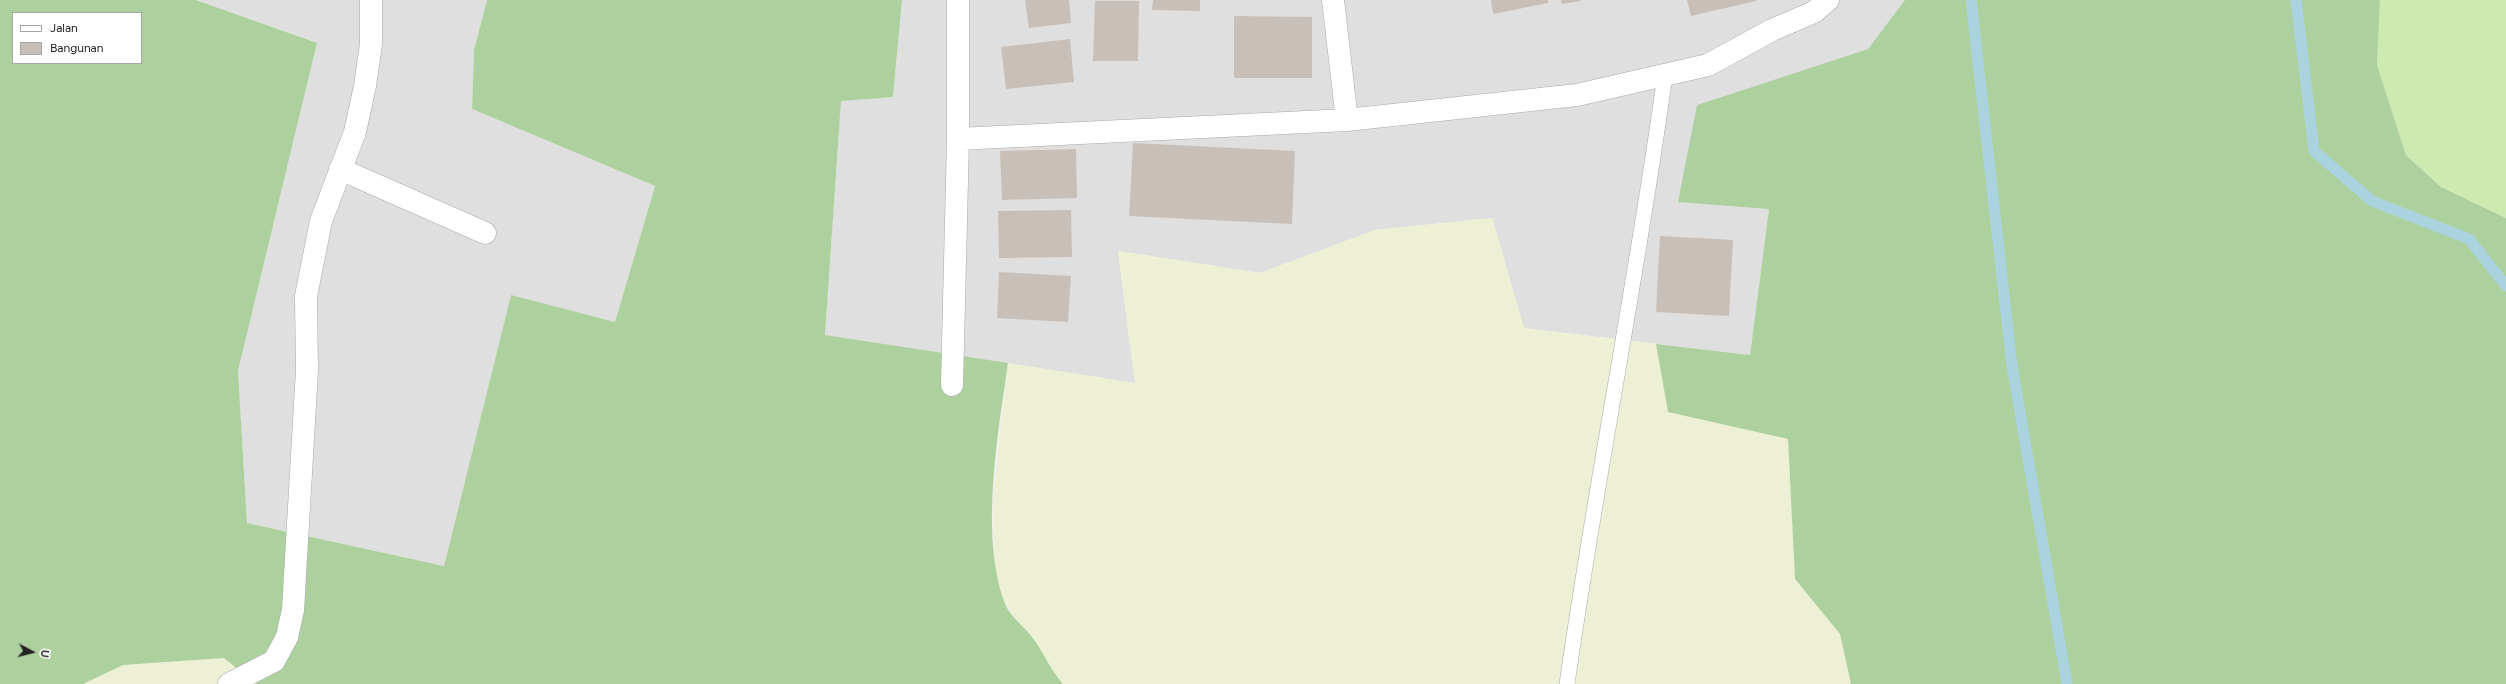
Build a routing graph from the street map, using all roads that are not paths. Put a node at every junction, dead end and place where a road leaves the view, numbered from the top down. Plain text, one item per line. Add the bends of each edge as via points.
1 (371, 0) edge
2 (958, 0) edge
3 (1333, 0) edge
4 (1828, 0) edge
5 (1665, 75) junction
6 (1348, 120) junction
7 (958, 140) junction
8 (340, 169) junction
9 (485, 233) dead end
10 (952, 385) dead end
11 (229, 684) edge
12 (1567, 684) edge

1 - 8 street via 371,44 365,86 355,132
2 - 7 street
3 - 6 street
4 - 5 street via 1814,12 1772,30 1708,65
5 - 6 street via 1577,95
5 - 12 lane via 1649,187 1590,525
6 - 7 street
7 - 10 street
8 - 9 street
8 - 11 street via 321,221 306,296 307,370 292,610 287,636 274,662

